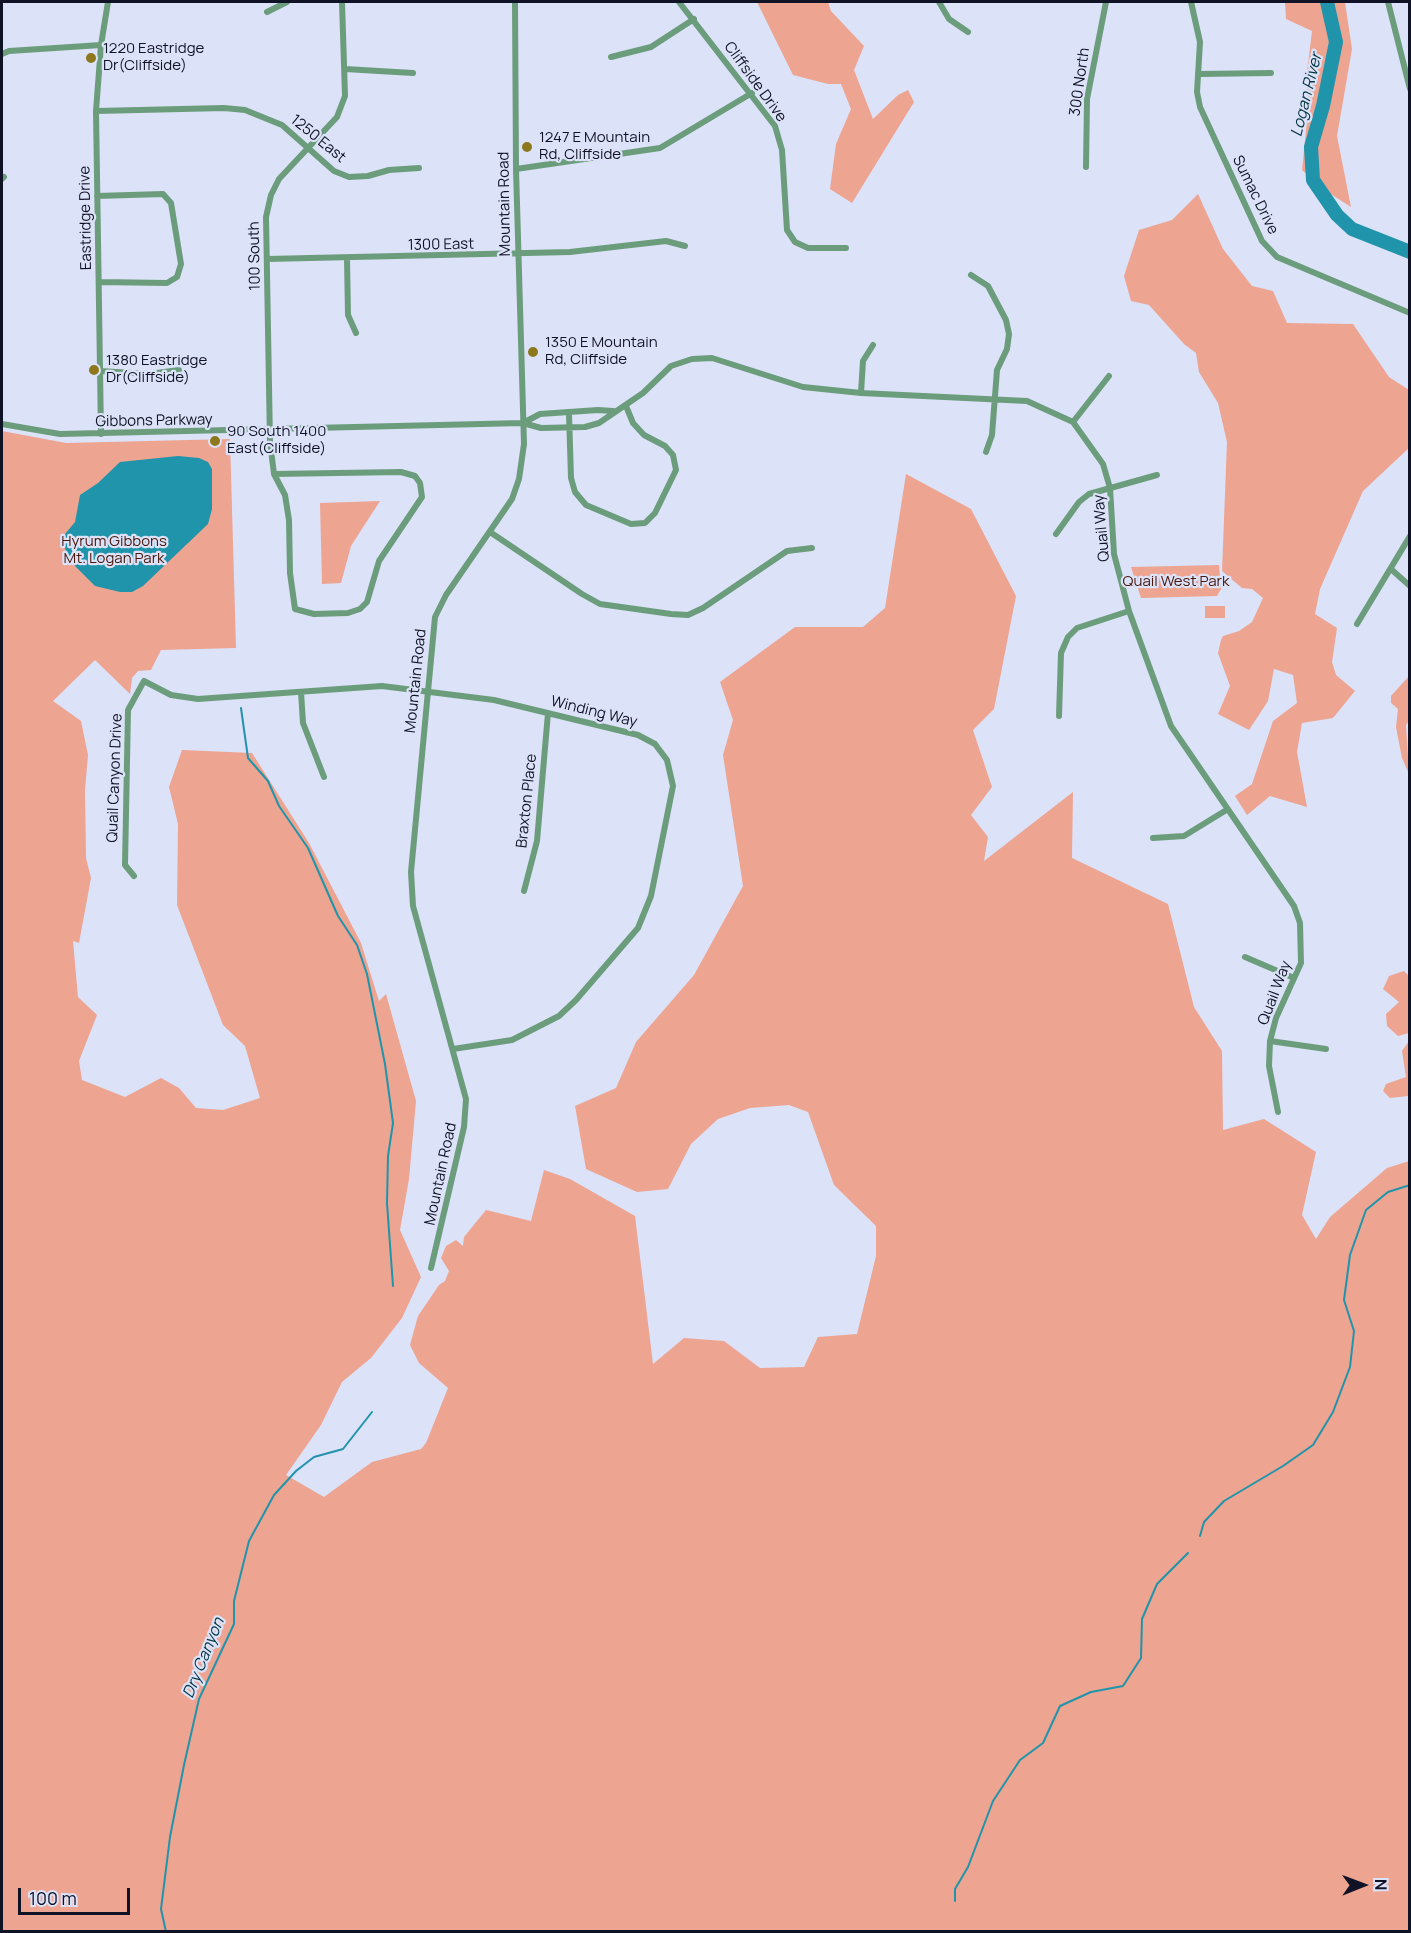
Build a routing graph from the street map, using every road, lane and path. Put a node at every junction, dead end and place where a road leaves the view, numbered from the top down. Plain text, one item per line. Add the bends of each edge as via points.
1 (108, 2) edge
2 (287, 2) edge
3 (342, 2) edge
4 (515, 2) edge
5 (679, 2) edge
6 (939, 2) edge
7 (1106, 2) edge
8 (1191, 2) edge
9 (1388, 2) edge
10 (267, 12) dead end
11 (693, 20) junction
12 (968, 32) dead end
13 (101, 45) junction
14 (2, 54) edge
15 (611, 57) dead end
16 (345, 69) junction
17 (413, 73) dead end
18 (1271, 73) dead end
19 (1200, 74) junction
20 (1410, 89) edge
21 (752, 93) junction
22 (96, 111) junction
23 (308, 146) junction
24 (1086, 167) dead end
25 (418, 168) dead end
26 (516, 169) junction
27 (97, 196) junction
28 (685, 246) dead end
29 (846, 248) dead end
30 (518, 254) junction
31 (267, 259) junction
32 (347, 259) junction
33 (971, 275) dead end
34 (99, 282) junction
35 (1410, 313) edge
36 (356, 333) dead end
37 (873, 345) dead end
38 (179, 370) dead end
39 (100, 371) junction
40 (1110, 376) dead end
41 (861, 393) junction
42 (994, 398) junction
43 (626, 406) junction
44 (613, 411) junction
45 (569, 414) junction
46 (1073, 422) junction
47 (523, 423) junction
48 (2, 424) edge
49 (569, 428) junction
50 (271, 430) junction
51 (101, 434) junction
52 (986, 452) dead end
53 (274, 474) junction
54 (1157, 475) dead end
55 (1110, 488) junction
56 (490, 532) junction
57 (1056, 534) dead end
58 (1410, 536) edge
59 (812, 548) dead end
60 (1392, 570) junction
61 (1410, 586) edge
62 (1129, 610) junction
63 (1357, 624) dead end
64 (144, 681) joint
65 (301, 692) junction
66 (426, 692) junction
67 (548, 713) junction
68 (1059, 716) dead end
69 (324, 777) dead end
70 (1228, 809) junction
71 (1154, 838) dead end
72 (134, 876) dead end
73 (524, 891) dead end
74 (1245, 957) dead end
75 (1294, 978) junction
76 (1270, 1041) junction
77 (453, 1049) junction
78 (1326, 1049) dead end
79 (1278, 1112) dead end
80 (431, 1268) dead end

1 - 13 street, Eastridge Drive
2 - 10 street
3 - 16 street, 100 South
4 - 26 street, Mountain Road
5 - 11 street, Cliffside Drive
6 - 12 street via 949,19
7 - 24 street, 300 North via 1087,99
8 - 19 street, Sumac Drive via 1200,42
9 - 20 street
11 - 15 street via 651,47
11 - 21 street, Cliffside Drive
13 - 14 street
13 - 22 street, Eastridge Drive
16 - 17 street
16 - 23 street, 100 South via 345,96 337,117
18 - 19 street
19 - 35 street, Sumac Drive via 1200,107 1262,241 1277,257
21 - 26 street via 660,148
21 - 29 street, Cliffside Drive via 775,126 782,150 787,230 795,242 808,248
22 - 23 street, 1250 East via 245,110 282,125
22 - 27 street, Eastridge Drive
23 - 25 street, 1250 East via 334,171 349,177
23 - 31 street, 100 South via 279,178 271,195 266,217
26 - 30 street, Mountain Road
27 - 34 street, Eastridge Drive
27 - 34 street via 163,194 171,203 181,264 177,277 167,283
28 - 30 street, 1300 East via 666,241
30 - 32 street, 1300 East
30 - 47 street, Mountain Road
31 - 32 street, 1300 East
31 - 50 street, 100 South
32 - 36 street via 348,315
33 - 42 street via 988,286 1009,334 997,370
34 - 39 street, Eastridge Drive
37 - 41 street via 863,361
38 - 39 street via 149,374
39 - 51 street, Eastridge Drive
40 - 46 street
41 - 42 street, Quail Way
41 - 43 street, Quail Way via 803,387 712,358 692,359 671,366
42 - 46 street, Quail Way via 1027,401
42 - 52 street via 992,435
43 - 44 street, Quail Way
43 - 49 street via 633,423 644,435 674,455 676,470 655,513 645,523 631,524 586,505 575,492
44 - 45 street, Quail Way
44 - 49 street, Quail Way via 599,423
45 - 47 street, Quail Way via 540,414
45 - 49 street
46 - 55 street, Quail Way via 1103,464
47 - 49 street, Quail Way via 541,428
47 - 50 street, Gibbons Parkway
47 - 56 street, Mountain Road via 519,479 512,499
48 - 51 street, Gibbons Parkway via 60,434
50 - 51 street, Gibbons Parkway
50 - 53 street, 100 South
53 - 53 street, 100 South via 285,495 289,520 295,609 314,614 360,609 367,602 379,561 422,497 416,476 401,472
54 - 55 street
55 - 57 street via 1079,501
55 - 62 street, Quail Way via 1114,554
56 - 59 street via 600,604 680,615 703,608 787,551
56 - 66 street, Mountain Road via 435,617
58 - 60 street
60 - 61 street
60 - 63 street
62 - 68 street via 1077,628 1068,637 1061,653
62 - 70 street, Quail Way via 1171,726
64 - 65 street, Winding Way via 171,695 198,699
64 - 72 street, Quail Canyon Drive via 128,710 125,865
65 - 66 street, Winding Way via 382,686
65 - 69 street via 303,723
66 - 67 street, Winding Way via 494,700
66 - 77 street, Mountain Road via 412,895
67 - 73 street, Braxton Place via 537,842
67 - 77 street, Winding Way via 638,735 655,744 667,760 673,786 651,896 639,928 559,1016 512,1040
70 - 71 street via 1184,837
70 - 75 street, Quail Way via 1294,906 1302,931 1301,963
74 - 75 street
75 - 76 street, Quail Way
76 - 78 street
76 - 79 street, Quail Way via 1269,1066
77 - 80 street, Mountain Road via 466,1099 464,1127

